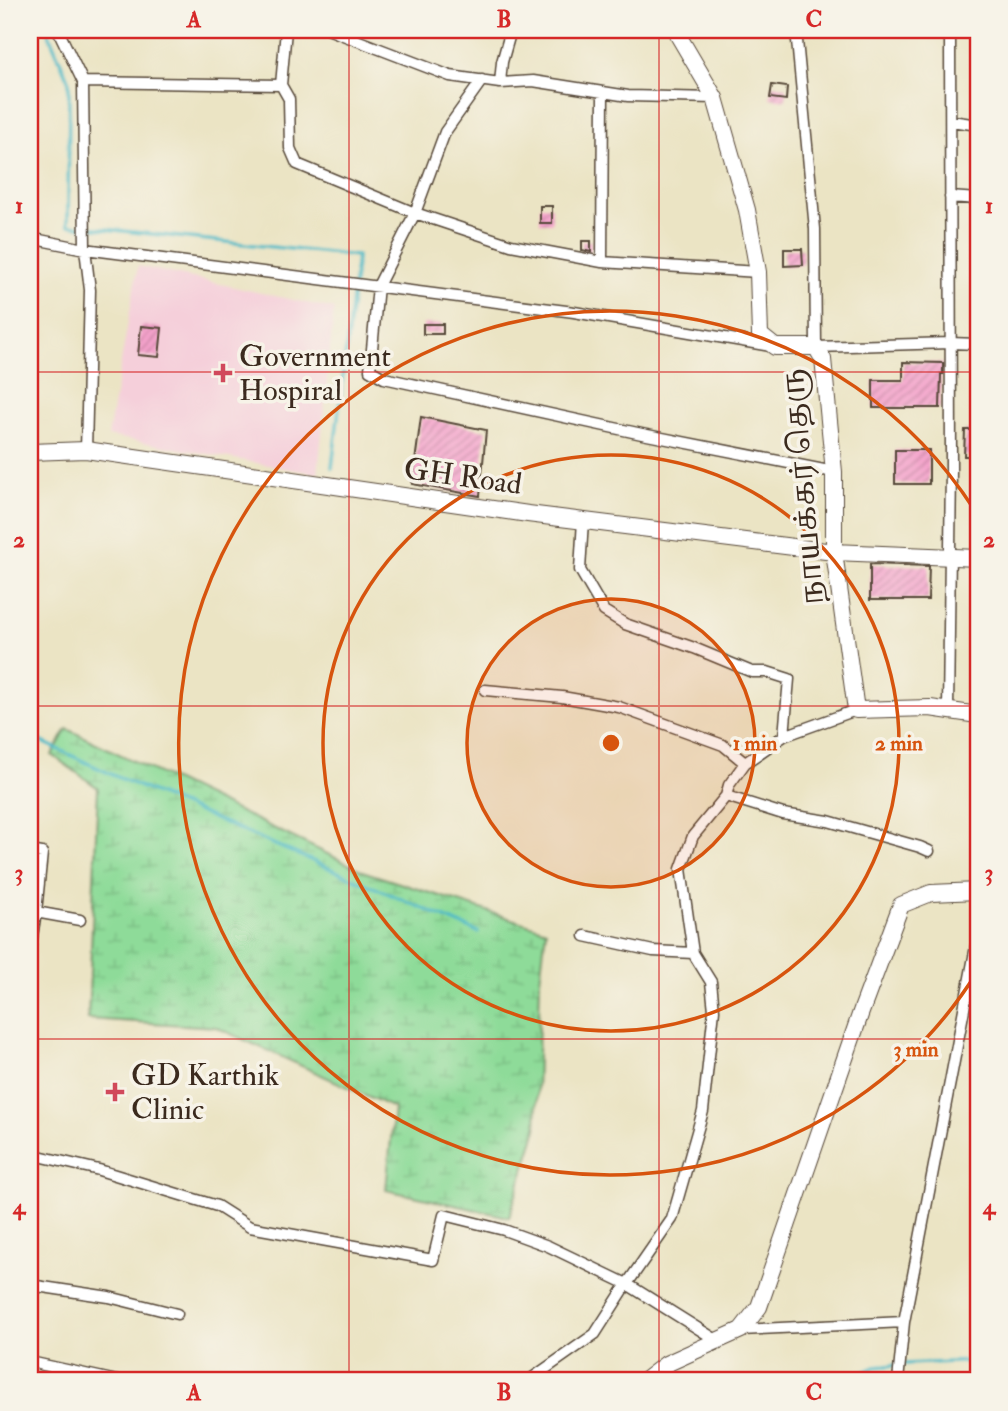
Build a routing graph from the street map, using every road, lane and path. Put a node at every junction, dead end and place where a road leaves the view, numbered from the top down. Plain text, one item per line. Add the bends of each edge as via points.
1 (58, 30) edge
2 (286, 30) edge
3 (330, 30) edge
4 (511, 30) edge
5 (675, 30) edge
6 (796, 30) edge
7 (950, 30) edge
8 (482, 80) junction
9 (83, 82) junction
10 (500, 83) junction
11 (281, 85) junction
12 (603, 92) junction
13 (715, 98) junction
14 (951, 121) junction
15 (978, 125) edge
16 (950, 197) junction
17 (978, 199) edge
18 (415, 213) junction
19 (30, 238) edge
20 (85, 249) junction
21 (602, 262) junction
22 (758, 272) junction
23 (379, 286) junction
24 (950, 343) junction
25 (978, 344) edge
26 (775, 346) junction
27 (816, 347) junction
28 (86, 450) junction
29 (30, 452) edge
30 (834, 472) junction
31 (583, 520) junction
32 (834, 552) junction
33 (949, 557) junction
34 (978, 558) edge
35 (485, 690) dead end
36 (856, 710) junction
37 (948, 710) junction
38 (978, 715) edge
39 (784, 736) junction
40 (745, 763) junction
41 (726, 796) junction
42 (30, 851) edge
43 (929, 851) dead end
44 (978, 891) edge
45 (33, 911) edge
46 (80, 920) dead end
47 (585, 936) dead end
48 (978, 936) edge
49 (30, 949) edge
50 (693, 953) junction
51 (30, 1154) edge
52 (627, 1284) junction
53 (30, 1286) edge
54 (177, 1314) dead end
55 (904, 1322) junction
56 (741, 1330) junction
57 (718, 1341) junction
58 (30, 1362) edge
59 (978, 1380) edge
60 (117, 1381) edge
61 (528, 1381) edge
62 (644, 1381) edge
63 (898, 1381) edge
64 (924, 1381) edge

1 - 9 street
2 - 11 street
3 - 8 street via 450,76
4 - 10 street
5 - 13 street, நாயக்கர் தெரு
6 - 27 street via 815,229
7 - 14 street
8 - 10 street
8 - 18 street via 445,132
9 - 11 street
9 - 20 street
10 - 12 street via 533,81
11 - 18 street via 289,99 290,148 297,164
12 - 13 street
12 - 21 street
13 - 22 street, நாயக்கர் தெரு via 747,210
14 - 15 street
14 - 16 street
16 - 17 street
16 - 24 street
18 - 21 street via 511,245
18 - 23 street
19 - 20 street
20 - 23 street
20 - 28 street via 90,290
21 - 22 street
22 - 26 street, நாயக்கர் தெரு via 760,335
23 - 26 street
23 - 30 street via 370,370 384,379
24 - 25 street
24 - 27 street
24 - 33 street
26 - 27 street, நாயக்கர் தெரு
27 - 30 street, நாயக்கர் தெரு via 823,359
28 - 29 street, GH Road
28 - 31 street, GH Road
30 - 32 street, நாயக்கர் தெரு
31 - 32 street, GH Road
31 - 39 street via 580,570 604,611 625,624 752,671 789,678
32 - 33 street, GH Road
32 - 36 street, நாயக்கர் தெரு
33 - 34 street, GH Road
33 - 37 street
35 - 40 street via 619,707 723,745
36 - 37 street
36 - 39 street
37 - 38 street
39 - 40 street
40 - 41 street
41 - 43 street
41 - 50 street via 692,836 681,869
42 - 45 street via 42,853
44 - 56 street via 931,893 901,905 759,1307
45 - 46 street
45 - 49 street
47 - 50 street via 653,951
48 - 55 street
50 - 52 street via 711,982 714,1010 702,1111 672,1219
51 - 52 street via 217,1206 250,1227 433,1260 444,1214 548,1246
52 - 57 street
52 - 61 street via 595,1334
53 - 54 street via 109,1297
55 - 56 street
55 - 63 street
56 - 57 street
57 - 62 street via 666,1364
58 - 60 street
59 - 64 street

